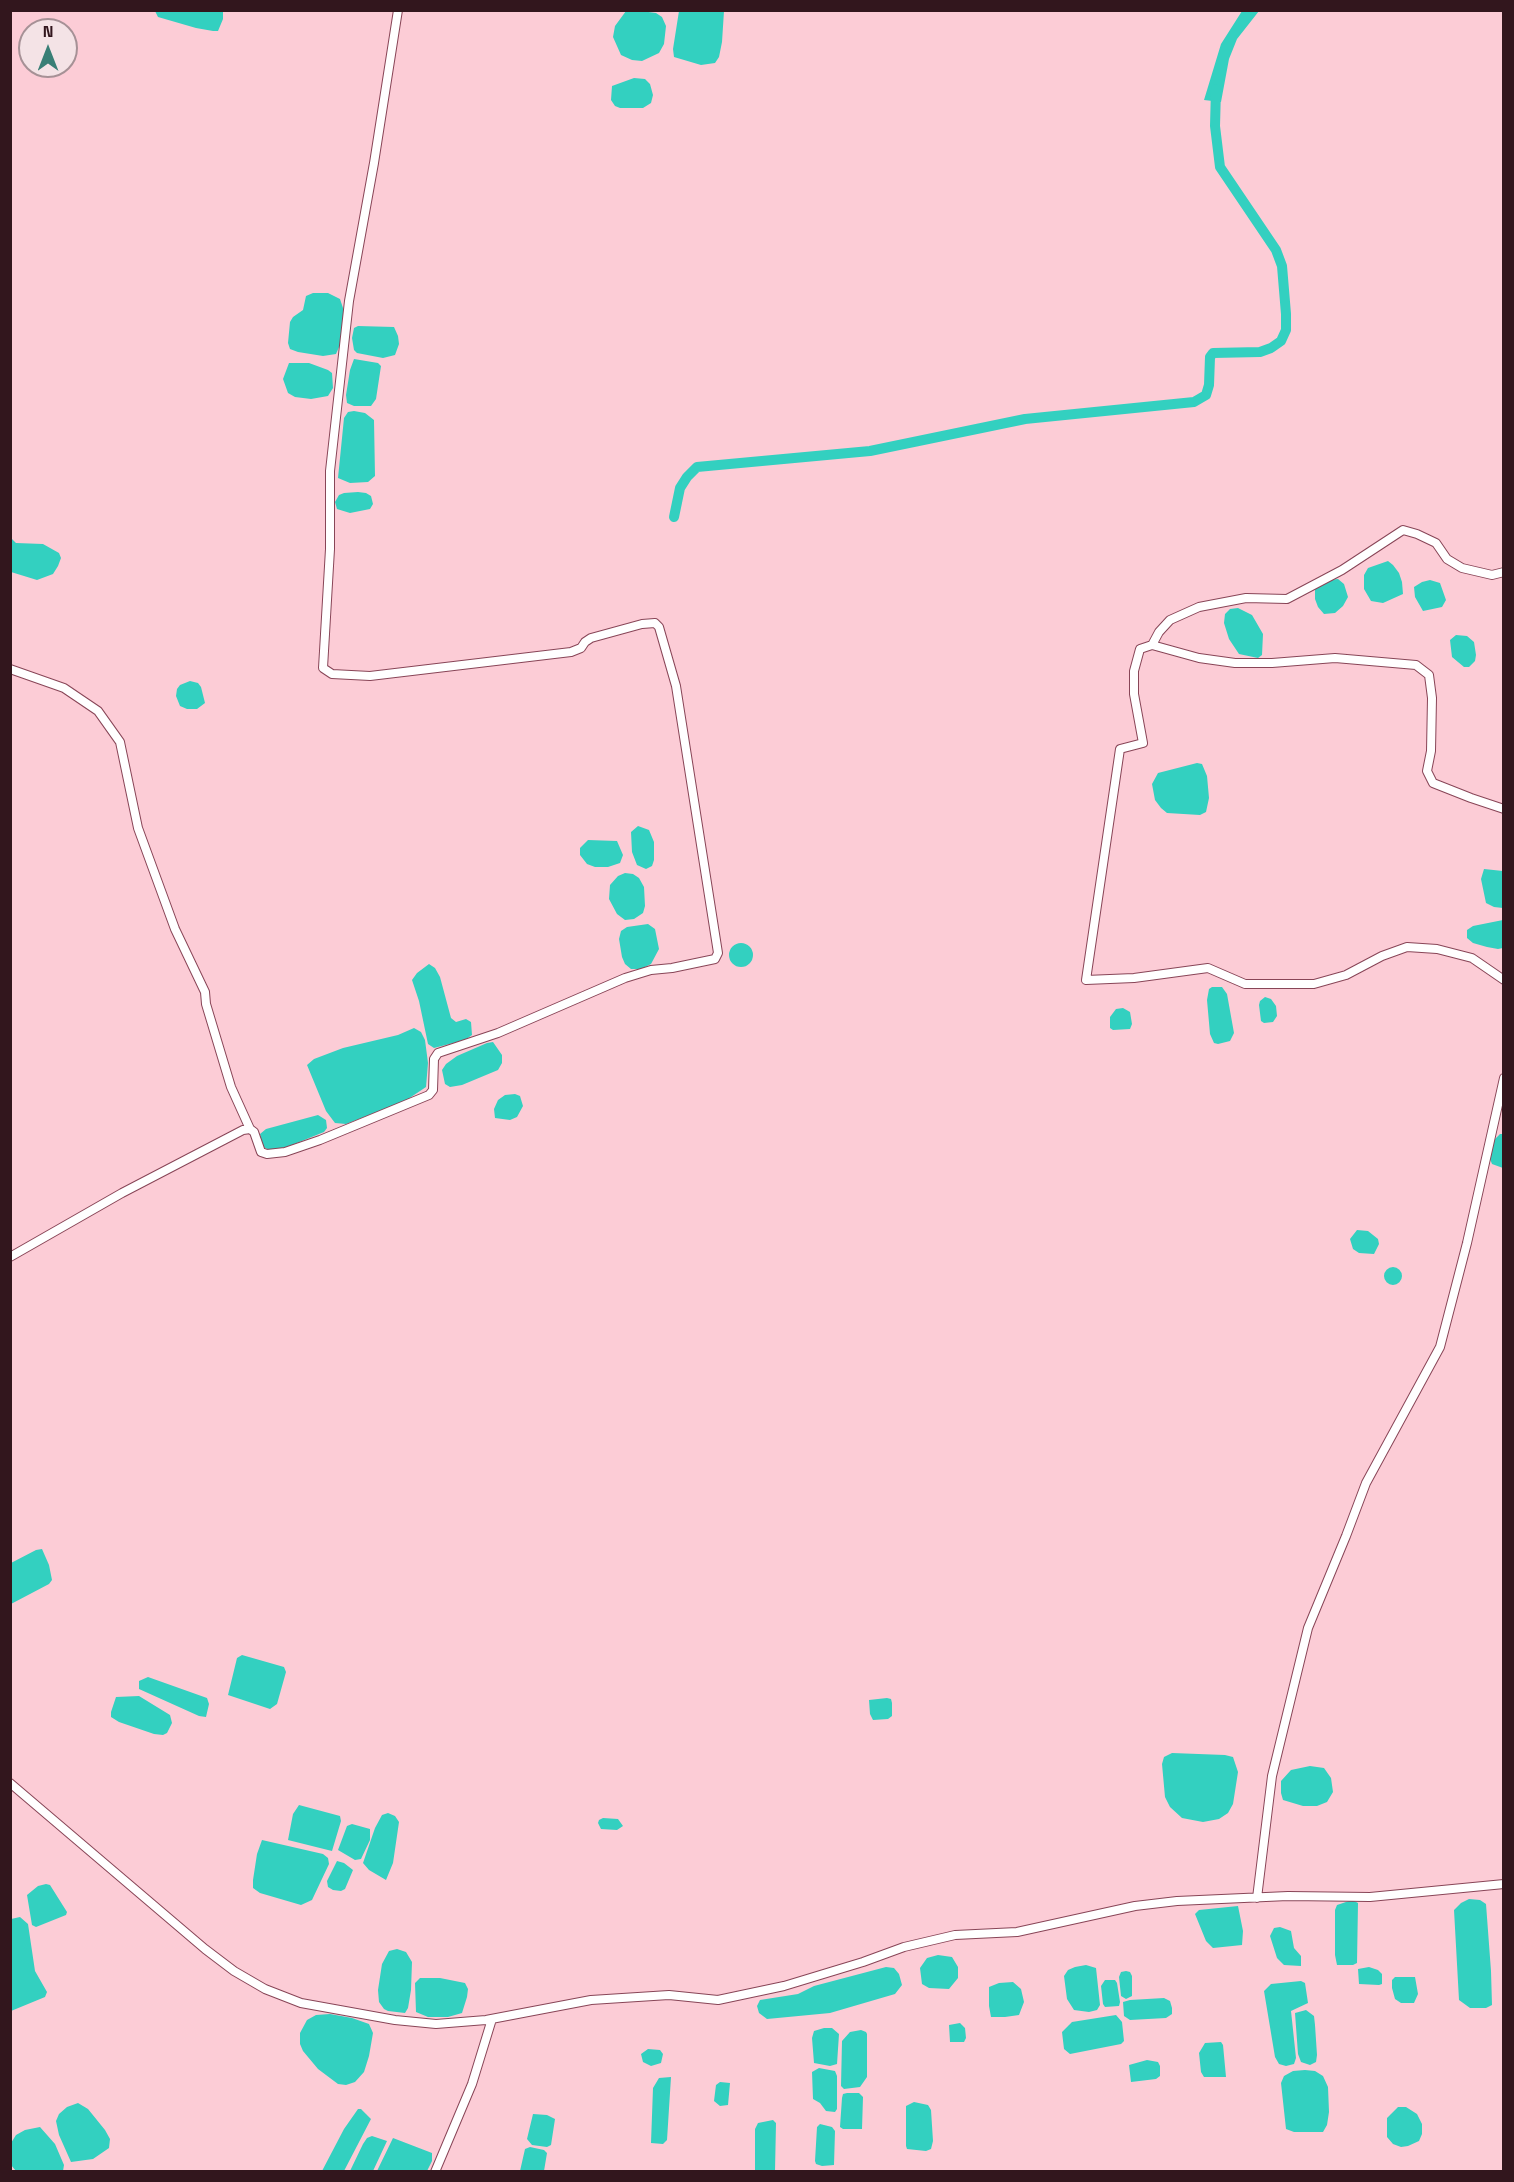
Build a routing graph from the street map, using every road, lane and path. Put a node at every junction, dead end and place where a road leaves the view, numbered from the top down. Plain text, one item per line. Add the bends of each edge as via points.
1 (398, 10) edge
2 (1503, 572) edge
3 (1152, 645) junction
4 (10, 669) edge
5 (1503, 809) edge
6 (1503, 980) edge
7 (1503, 1078) edge
8 (250, 1129) junction
9 (10, 1257) edge
10 (10, 1783) edge
11 (1503, 1884) edge
12 (1257, 1898) junction
13 (492, 2019) junction
14 (435, 2172) edge

1 - 8 street via 349,301 330,471 323,668 332,674 370,676 571,652 591,638 655,623 676,686 718,953 715,959 625,978 498,1033 438,1053 429,1095 320,1140 267,1154 261,1152
2 - 3 street via 1492,575 1462,568 1447,559 1436,543 1403,530 1342,570 1287,599 1246,598 1199,607 1170,620
3 - 5 street via 1235,663 1335,658 1416,665 1429,675 1431,751 1427,771 1433,783
3 - 6 street via 1140,649 1134,671 1143,743 1120,749 1086,980 1208,968 1245,984 1314,984 1346,975 1407,947 1472,957
4 - 8 street via 64,688 98,711 120,742 138,828 175,929 206,992 208,1013 231,1087
7 - 12 street via 1440,1347 1365,1483 1308,1628 1272,1776
8 - 9 street via 178,1162
10 - 13 street via 205,1949 265,1989 301,2002 395,2020 436,2024
11 - 12 street via 1370,1896
12 - 13 street via 1135,1906 1017,1932 955,1935 904,1947 784,1986 718,2000 669,1995 591,2000
13 - 14 street via 472,2085

